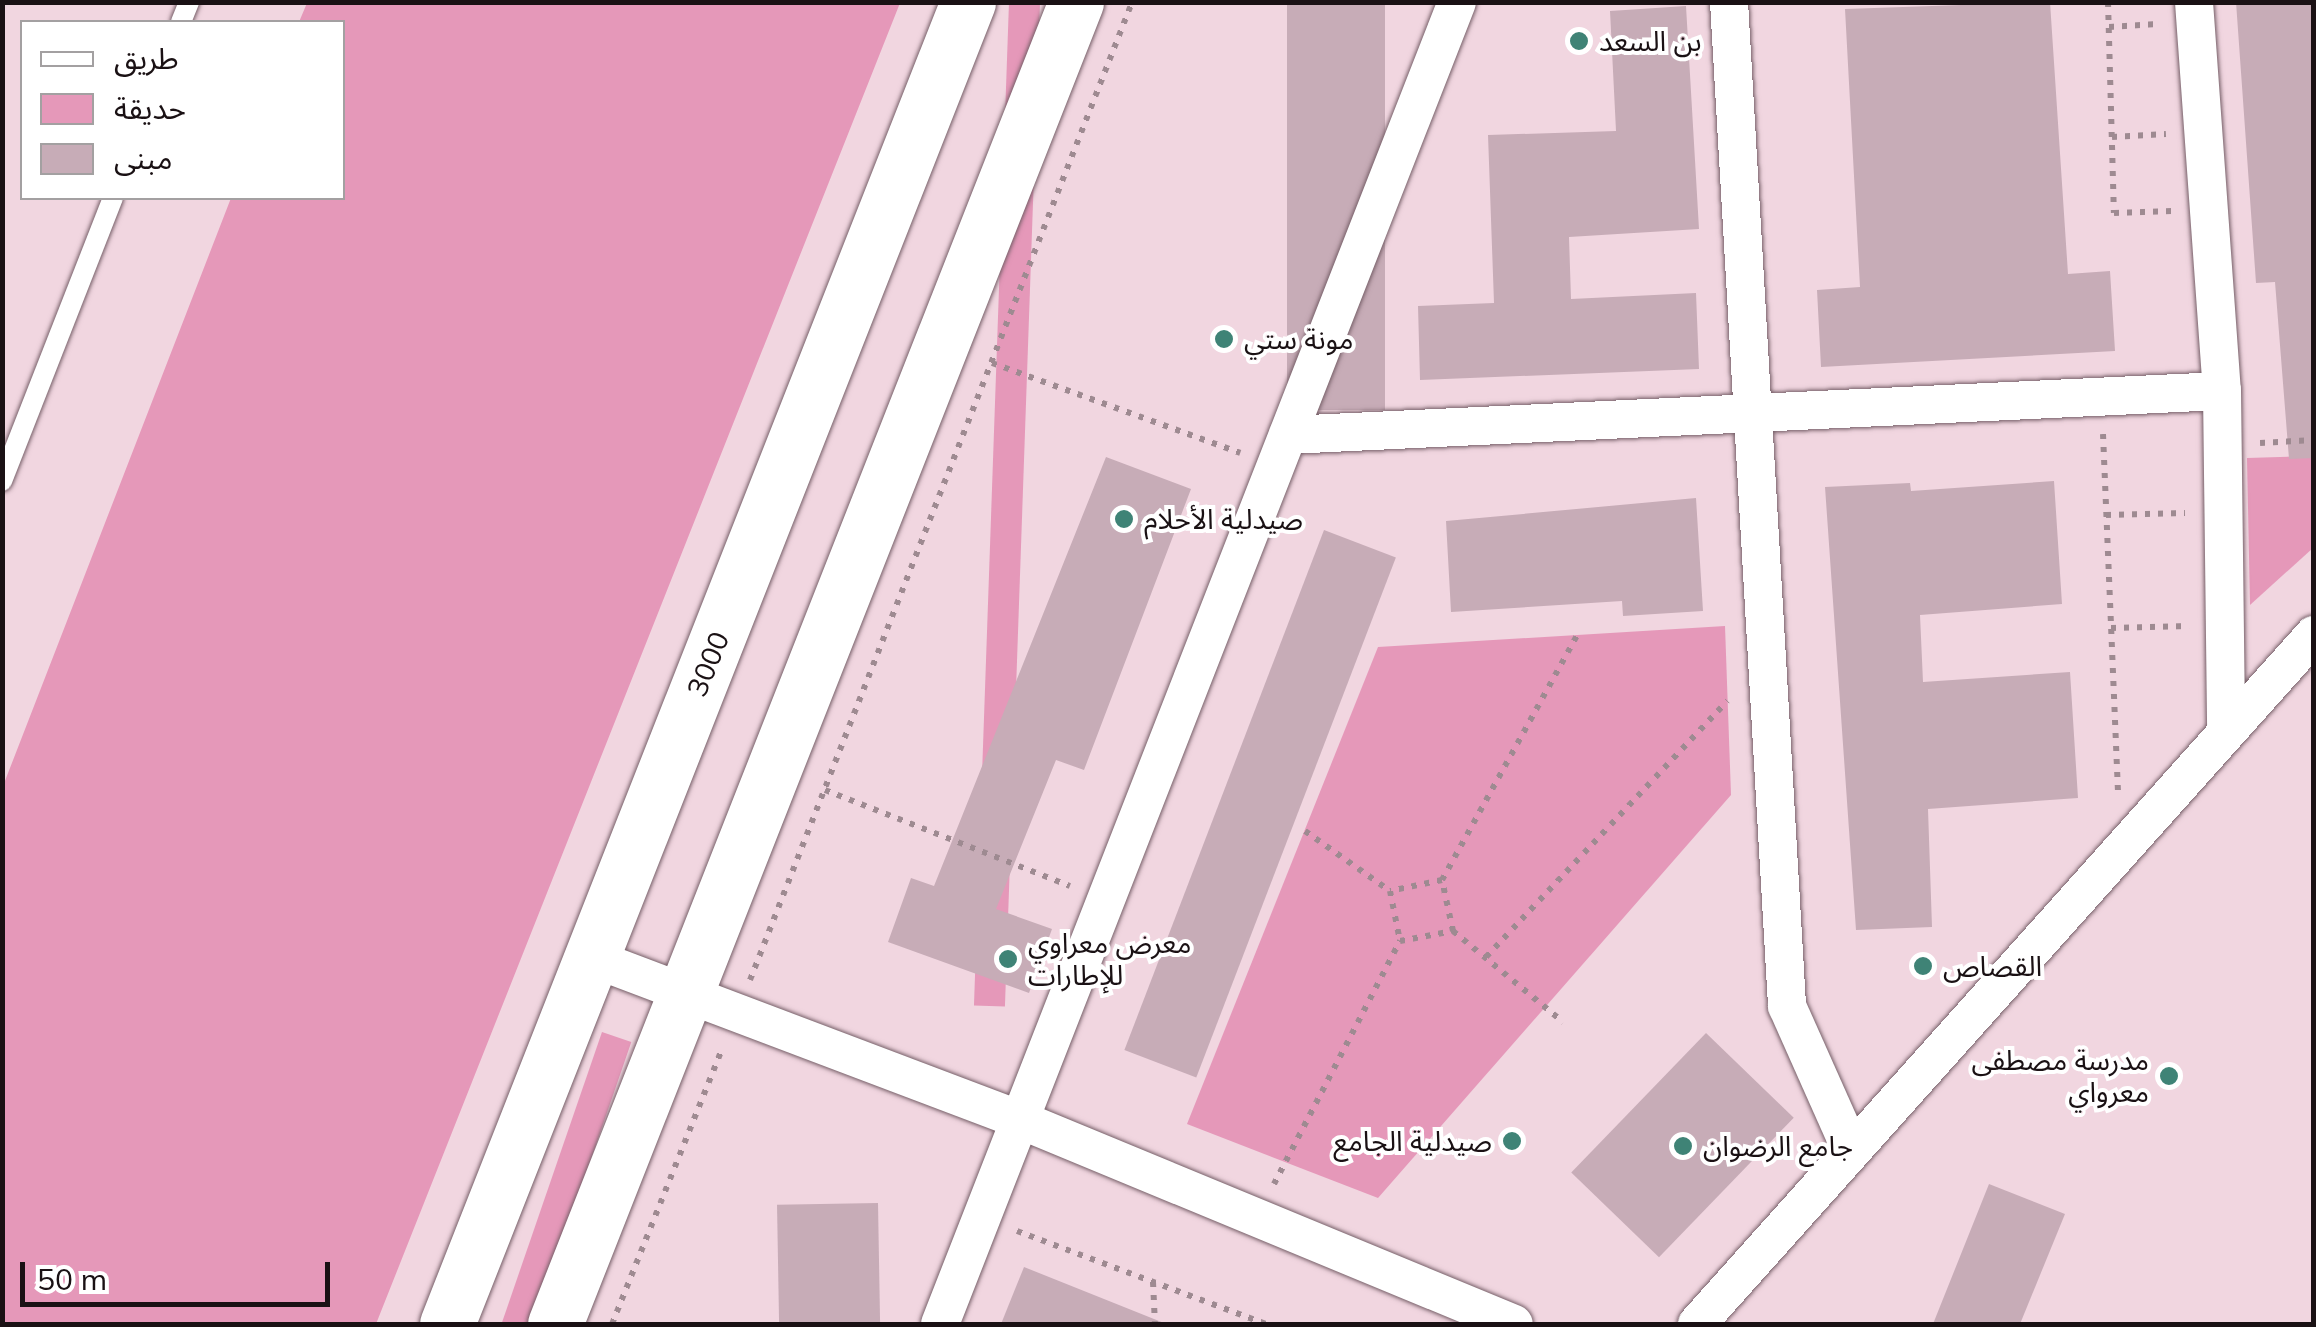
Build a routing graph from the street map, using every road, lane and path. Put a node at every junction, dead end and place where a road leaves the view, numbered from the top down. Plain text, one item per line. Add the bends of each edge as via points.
1 (968, 2) edge
2 (1076, 2) edge
3 (1132, 2) edge
4 (1456, 2) edge
5 (1729, 2) edge
6 (2108, 2) edge
7 (2194, 12) edge
8 (2109, 27) junction
9 (2203, 131) junction
10 (2112, 137) junction
11 (111, 200) edge
12 (2209, 210) junction
13 (992, 363) junction
14 (2222, 392) junction
15 (2101, 397) junction
16 (1753, 414) junction
17 (12, 430) edge
18 (2314, 440) edge
19 (2224, 445) junction
20 (1281, 450) junction
21 (2, 481) edge
22 (2226, 512) junction
23 (2106, 515) junction
24 (2226, 626) junction
25 (2111, 628) junction
26 (1577, 635) dead end
27 (2314, 635) edge
28 (1728, 700) dead end
29 (2226, 727) junction
30 (824, 790) junction
31 (1305, 831) dead end
32 (2120, 852) junction
33 (1442, 880) junction
34 (1390, 891) junction
35 (1108, 902) junction
36 (1452, 931) junction
37 (1400, 941) junction
38 (1486, 957) junction
39 (592, 958) junction
40 (686, 994) junction
41 (737, 1013) junction
42 (1563, 1022) dead end
43 (1023, 1121) junction
44 (1851, 1150) junction
45 (983, 1218) junction
46 (1257, 1218) junction
47 (1153, 1282) junction
48 (448, 1324) edge
49 (556, 1324) edge
50 (612, 1324) edge
51 (940, 1324) edge
52 (1154, 1324) edge
53 (1266, 1324) edge
54 (1514, 1324) edge
55 (1697, 1324) edge

1 - 39 street, 3000
2 - 40 street
3 - 13 path
4 - 20 street
5 - 16 street
6 - 8 path
7 - 8 path
7 - 9 street
8 - 10 path
9 - 10 path
9 - 12 street
10 - 12 path via 2114,213
11 - 17 lane
12 - 14 street
13 - 20 path
13 - 30 path
14 - 15 street
14 - 19 street
15 - 16 street
15 - 23 path
16 - 20 street
16 - 44 street via 1787,1006
17 - 21 lane
18 - 19 path
19 - 22 street
20 - 35 street
22 - 23 path
22 - 24 street
23 - 25 path
24 - 25 path
24 - 29 street
25 - 32 path
26 - 33 path
27 - 29 street
28 - 38 path
29 - 32 street
30 - 35 path
30 - 41 path
31 - 34 path
32 - 44 street
33 - 34 path
33 - 36 path
34 - 37 path
35 - 43 street
36 - 37 path
36 - 38 path
37 - 46 path
38 - 42 path
39 - 40 street
39 - 48 street, 3000
40 - 41 street
40 - 49 street
41 - 43 street
41 - 50 path
43 - 45 street
43 - 46 street
44 - 55 street
45 - 47 path
45 - 51 street
46 - 54 street
47 - 52 path
47 - 53 path

